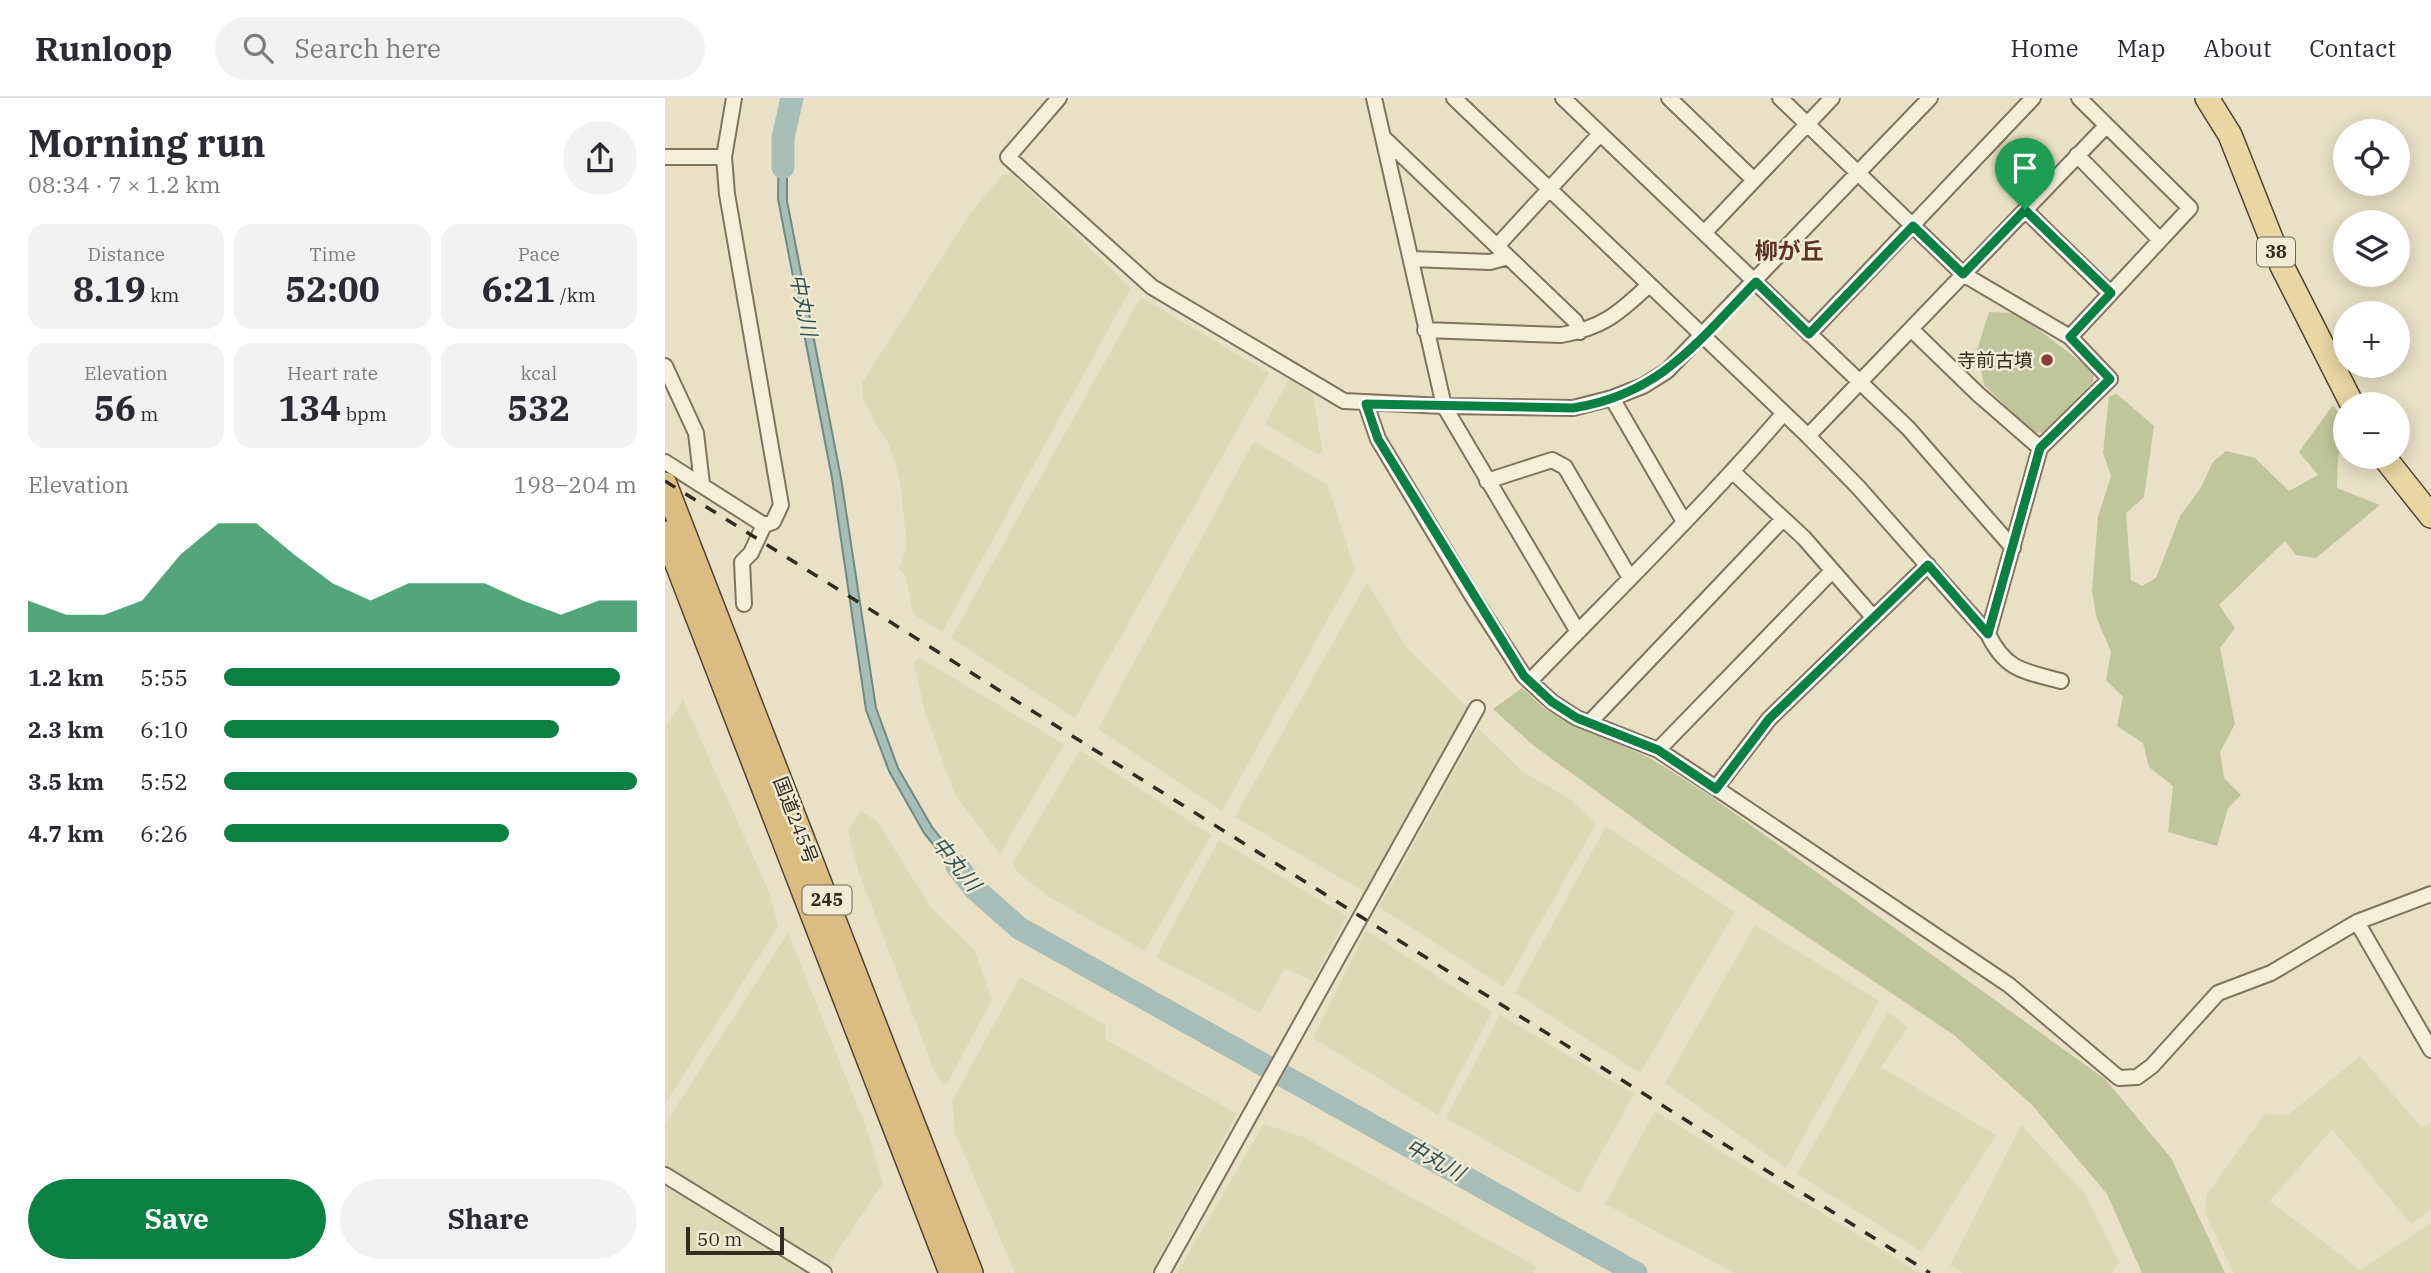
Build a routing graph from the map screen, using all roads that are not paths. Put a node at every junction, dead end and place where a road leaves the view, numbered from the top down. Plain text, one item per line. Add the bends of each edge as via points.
1 (734, 98) edge
2 (1059, 98) edge
3 (1374, 98) edge
4 (1454, 98) edge
5 (1563, 98) edge
6 (1669, 98) edge
7 (1780, 98) edge
8 (1832, 98) edge
9 (1930, 98) edge
10 (2033, 98) edge
11 (2079, 98) edge
12 (2207, 98) edge
13 (1807, 125) junction
14 (2106, 125) junction
15 (1601, 134) junction
16 (1385, 139) junction
17 (2077, 155) junction
18 (665, 157) edge
19 (724, 157) junction
20 (1858, 173) junction
21 (1754, 180) junction
22 (1549, 190) junction
23 (2025, 210) junction
24 (1913, 226) junction
25 (1705, 232) junction
26 (2160, 240) junction
27 (1498, 245) junction
28 (1508, 257) junction
29 (1411, 259) junction
30 (1963, 274) junction
31 (1756, 282) junction
32 (1648, 286) junction
33 (2111, 293) junction
34 (1911, 329) junction
35 (1425, 330) junction
36 (1580, 332) junction
37 (1809, 334) junction
38 (1703, 337) junction
39 (2070, 337) junction
40 (665, 366) edge
41 (1859, 383) junction
42 (2346, 392) edge
43 (1612, 398) junction
44 (1366, 404) junction
45 (1444, 406) junction
46 (1783, 414) junction
47 (1808, 436) junction
48 (2040, 448) junction
49 (665, 462) edge
50 (2394, 469) edge
51 (1733, 472) junction
52 (1487, 481) junction
53 (665, 484) edge
54 (702, 484) junction
55 (2431, 516) edge
56 (1783, 519) junction
57 (1683, 520) junction
58 (764, 525) junction
59 (673, 530) edge
60 (2013, 548) junction
61 (1928, 565) junction
62 (1831, 572) junction
63 (1630, 578) junction
64 (744, 604) dead end
65 (1873, 617) junction
66 (1577, 632) junction
67 (1988, 634) junction
68 (1530, 681) junction
69 (2061, 681) dead end
70 (1477, 708) dead end
71 (1591, 721) junction
72 (1658, 750) junction
73 (1716, 789) junction
74 (2431, 894) edge
75 (2357, 922) junction
76 (2431, 1050) edge
77 (665, 1175) edge
78 (824, 1273) edge
79 (951, 1273) edge
80 (971, 1273) edge
81 (1162, 1273) edge

1 - 19 street
2 - 44 street via 1008,157 1152,287 1344,401
3 - 16 street
4 - 22 street
5 - 15 street
6 - 21 street
7 - 13 street
8 - 13 street
9 - 20 street
10 - 24 street
11 - 14 street
12 - 42 main road, 38 via 2230,135 2282,266
13 - 20 street
13 - 21 street
14 - 17 street
14 - 26 street via 2190,208
15 - 22 street
15 - 25 street
16 - 27 street
16 - 29 street
17 - 23 street
17 - 26 street
18 - 19 street
19 - 58 street via 732,231 781,505 773,522
20 - 24 street
20 - 31 street
21 - 25 street
22 - 27 street
22 - 32 street
23 - 30 street
23 - 33 street
24 - 30 street
24 - 37 street
25 - 31 street
26 - 33 street
27 - 28 street
28 - 29 street via 1490,262
28 - 36 street via 1575,321
29 - 35 street
30 - 34 street
30 - 39 street
31 - 37 street
31 - 38 street
32 - 36 street via 1613,318
32 - 38 street
33 - 39 street
34 - 41 street
34 - 48 street
35 - 36 street
35 - 45 street
37 - 41 street
38 - 43 street via 1667,371
38 - 46 street
39 - 48 street via 2110,379
40 - 54 street via 696,433
41 - 47 street
41 - 60 street via 1909,428
43 - 45 street via 1573,408
43 - 57 street
44 - 45 street
44 - 68 street via 1378,439 1471,594
45 - 52 street
46 - 47 street
46 - 51 street
47 - 61 street
48 - 60 street
49 - 54 street
50 - 55 main road
51 - 56 street
51 - 57 street
52 - 63 street via 1552,460 1565,467
52 - 66 street
53 - 59 highway, 国道245号 / 245
54 - 58 street
56 - 62 street
56 - 71 street
57 - 63 street
58 - 64 street via 751,553 741,562
59 - 79 highway, 国道245号 / 245
59 - 80 highway, 国道245号 / 245
60 - 67 street
61 - 65 street
61 - 67 street
62 - 65 street
62 - 72 street
63 - 66 street
65 - 73 street via 1769,719
66 - 68 street
67 - 69 street via 2011,666
68 - 71 street via 1552,702
70 - 81 street
71 - 72 street
72 - 73 street
73 - 75 street via 2009,985 2119,1078 2137,1076 2152,1066 2218,993 2270,973
74 - 75 street
75 - 76 street
77 - 78 street

